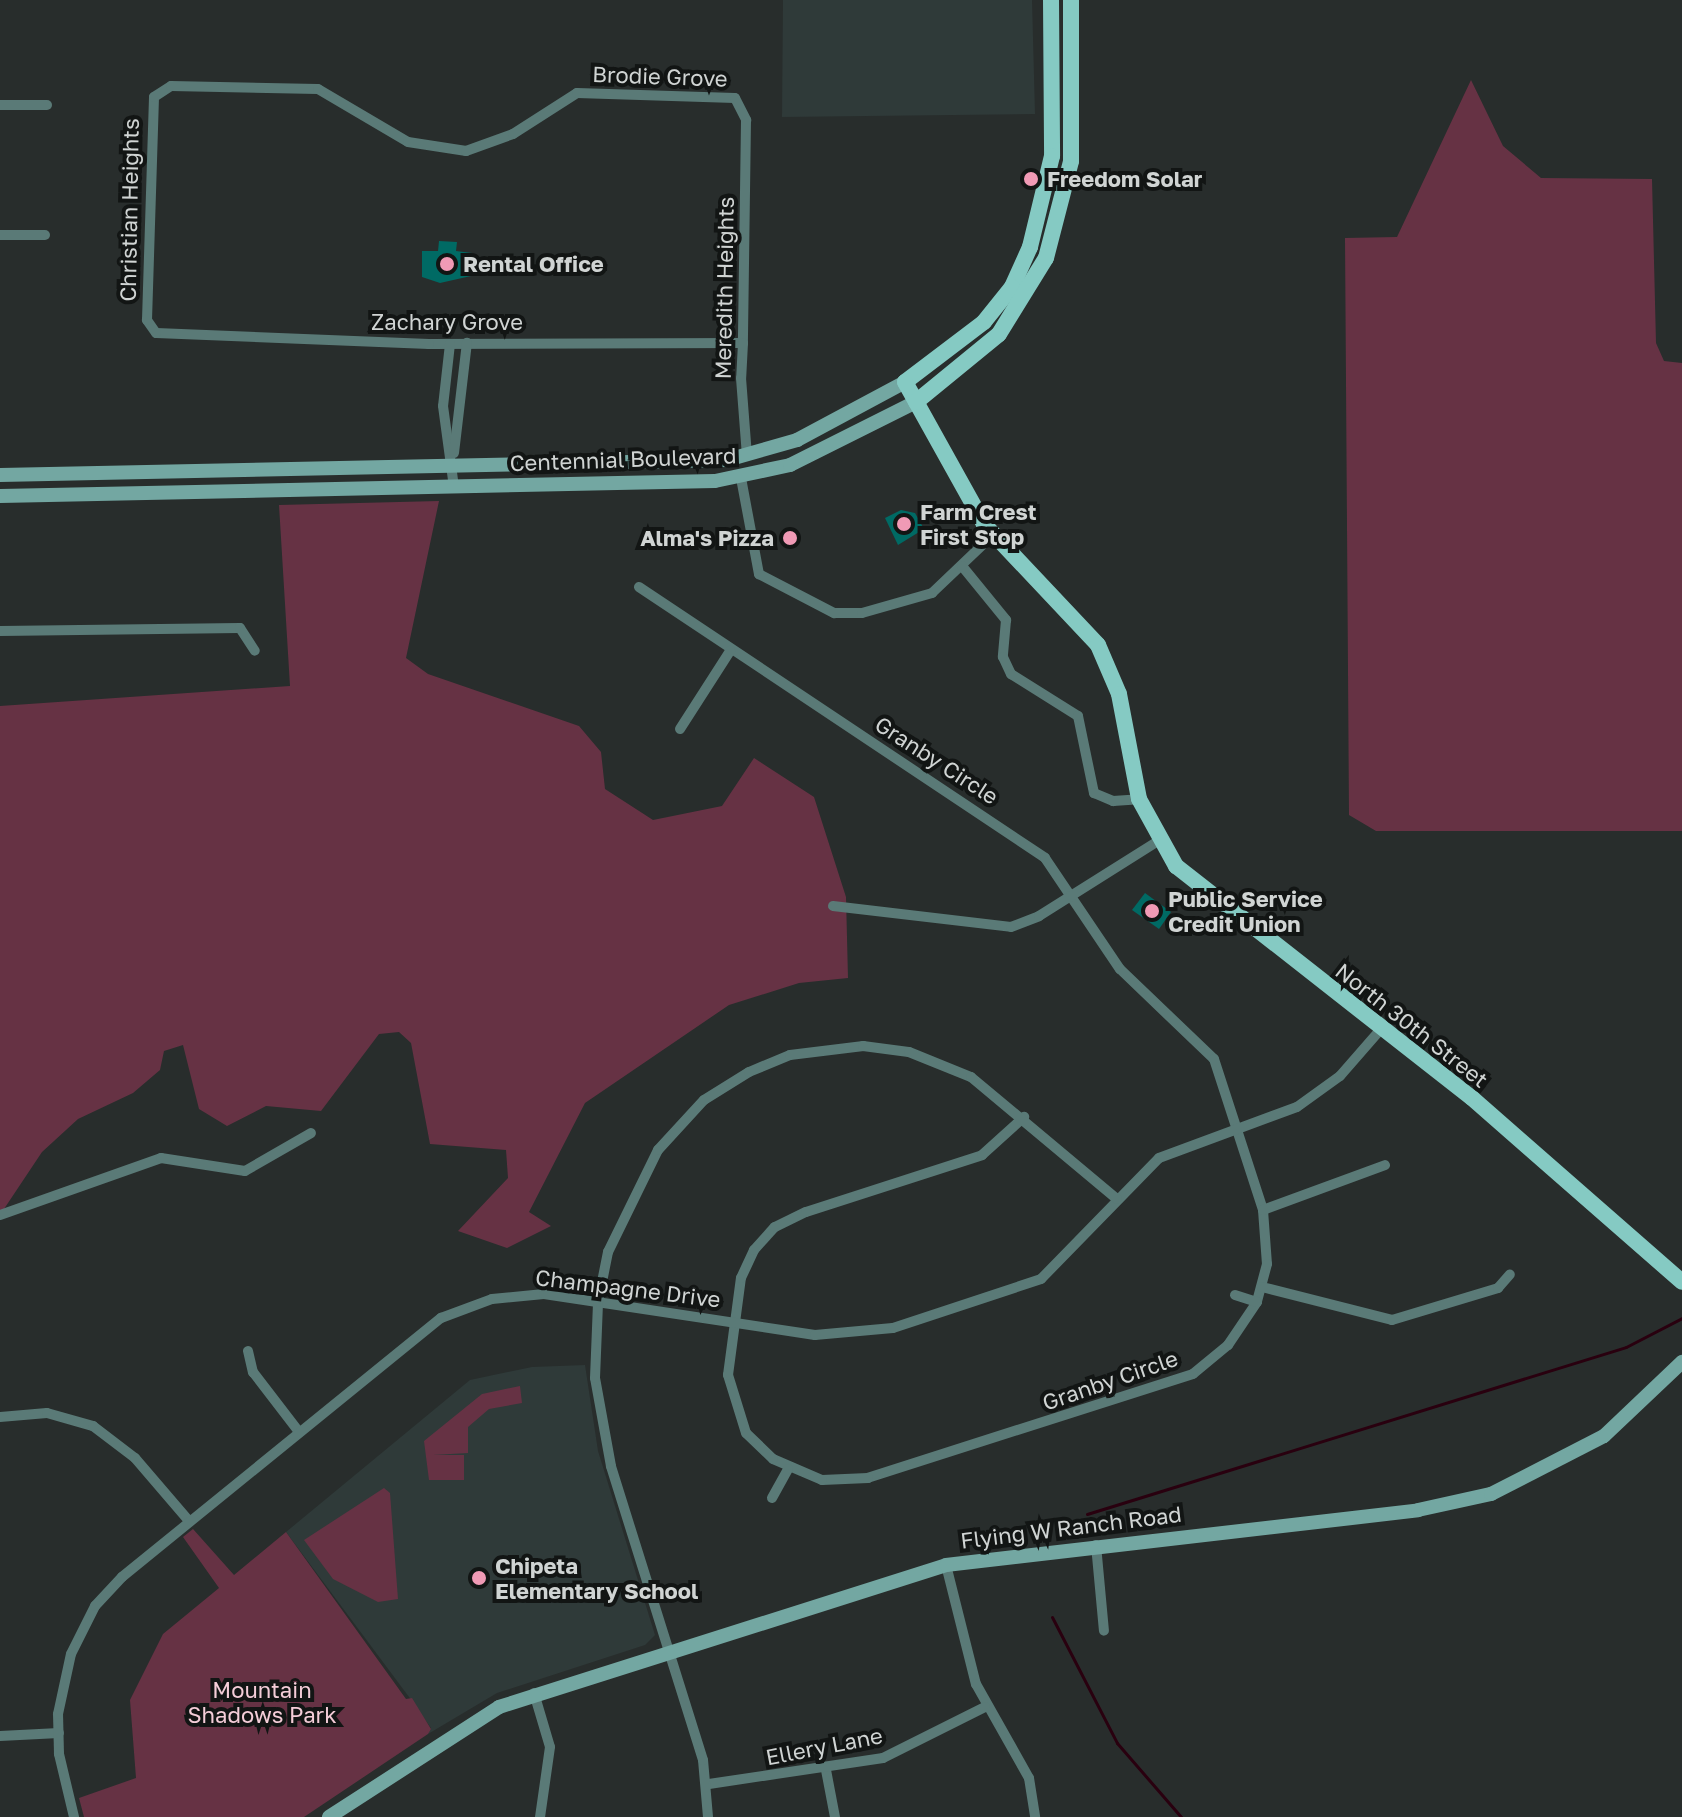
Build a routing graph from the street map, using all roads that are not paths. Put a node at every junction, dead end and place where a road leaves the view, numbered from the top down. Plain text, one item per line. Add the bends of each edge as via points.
1 (1051, 0) edge
2 (1071, 0) edge
3 (158, 91) joint
4 (0, 105) edge
5 (47, 105) dead end
6 (746, 120) joint
7 (0, 235) edge
8 (45, 235) dead end
9 (152, 330) joint
10 (467, 343) junction
11 (743, 343) junction
12 (450, 344) junction
13 (905, 382) junction
14 (916, 402) junction
15 (747, 456) junction
16 (452, 467) junction
17 (0, 475) edge
18 (741, 478) junction
19 (454, 487) junction
20 (0, 496) edge
21 (993, 535) junction
22 (962, 566) junction
23 (639, 587) dead end
24 (0, 631) edge
25 (255, 651) dead end
26 (730, 651) junction
27 (680, 729) dead end
28 (1139, 799) junction
29 (1158, 841) junction
30 (1072, 896) junction
31 (833, 906) dead end
32 (1381, 1029) junction
33 (1024, 1117) junction
34 (1237, 1128) junction
35 (311, 1133) dead end
36 (1385, 1165) dead end
37 (1117, 1199) junction
38 (1263, 1210) junction
39 (0, 1215) edge
40 (1510, 1274) dead end
41 (1682, 1282) edge
42 (1262, 1287) junction
43 (1235, 1295) dead end
44 (598, 1302) junction
45 (1257, 1302) junction
46 (734, 1322) junction
47 (248, 1351) dead end
48 (1682, 1362) edge
49 (0, 1417) edge
50 (299, 1432) junction
51 (788, 1469) junction
52 (772, 1498) dead end
53 (189, 1521) junction
54 (1096, 1545) junction
55 (946, 1565) junction
56 (1104, 1631) dead end
57 (670, 1650) junction
58 (534, 1693) junction
59 (985, 1707) junction
60 (59, 1733) junction
61 (0, 1736) edge
62 (826, 1770) junction
63 (709, 1784) junction
64 (74, 1817) edge
65 (329, 1817) edge
66 (540, 1817) edge
67 (708, 1817) edge
68 (835, 1817) edge
69 (1035, 1817) edge

1 - 13 main road, Centennial Boulevard via 1052,156 1030,247 1012,287 984,322
2 - 14 main road, Centennial Boulevard via 1071,161 1046,258 999,334
3 - 6 street, Brodie Grove via 318,89 388,133 437,151 466,151 503,139 577,93 729,96 741,102
3 - 9 street, Christian Heights via 151,119
4 - 5 street
6 - 11 street, Meredith Heights
7 - 8 street
9 - 12 street, Zachary Grove via 161,335
10 - 11 street, Zachary Grove
10 - 12 street, Zachary Grove
10 - 16 street
11 - 15 street, Meredith Heights
12 - 16 street via 443,406
13 - 14 main road, North 30th Street
13 - 15 main road, Centennial Boulevard via 797,440
14 - 18 main road, Centennial Boulevard via 806,458
14 - 21 main road, North 30th Street
15 - 16 main road, Centennial Boulevard
16 - 17 main road, Centennial Boulevard
16 - 19 street
18 - 19 main road, Centennial Boulevard
18 - 22 street via 759,574 819,609 846,614 920,599
19 - 20 main road, Centennial Boulevard
21 - 22 street
21 - 28 main road, North 30th Street via 1098,645 1119,694
22 - 28 street via 1006,620 1003,657 1011,674 1078,716 1094,793 1113,801
23 - 26 street, Granby Circle
24 - 25 street via 240,628
26 - 27 street
26 - 30 street, Granby Circle via 1019,836 1045,858
28 - 29 main road, North 30th Street
29 - 30 street
29 - 32 main road, North 30th Street via 1186,876
30 - 31 street via 1024,923 996,927 919,912
30 - 34 street, Granby Circle via 1120,969 1208,1049
32 - 34 street, Champagne Drive via 1313,1098
32 - 41 main road, North 30th Street via 1472,1098
33 - 37 street
33 - 44 street via 971,1077 909,1052 841,1046 768,1063 704,1100 658,1150 614,1235
33 - 46 street, Granby Circle via 982,1155 775,1227 746,1263
34 - 37 street, Champagne Drive via 1172,1150
34 - 38 street, Granby Circle
35 - 39 street via 245,1171 161,1158
36 - 38 street
37 - 46 street, Champagne Drive via 1052,1272 1018,1289 856,1335
38 - 42 street, Granby Circle via 1268,1248
40 - 42 street via 1498,1288 1392,1320
42 - 45 street, Granby Circle
43 - 45 street
44 - 46 street, Champagne Drive
44 - 50 street, Champagne Drive via 526,1294 457,1310
44 - 57 street via 598,1409
45 - 51 street, Granby Circle via 1215,1359 1174,1383 868,1478 822,1480
46 - 51 street, Granby Circle via 728,1375 734,1405 746,1433
47 - 50 street via 253,1372
48 - 54 main road, Flying W Ranch Road via 1604,1436 1491,1494 1418,1510
49 - 53 street via 47,1413 93,1426 135,1458
50 - 53 street, Champagne Drive
51 - 52 street
53 - 60 street, Champagne Drive via 122,1577 86,1620 65,1672
54 - 55 main road, Flying W Ranch Road
54 - 56 street
55 - 57 main road, Flying W Ranch Road
55 - 59 street
57 - 58 main road, Flying W Ranch Road
57 - 63 street
58 - 65 main road, Flying W Ranch Road via 482,1716
58 - 66 street via 550,1747
59 - 62 street, Ellery Lane via 883,1758
59 - 69 street via 1029,1778
60 - 61 street
60 - 64 street, Champagne Drive
62 - 63 street, Ellery Lane
62 - 68 street
63 - 67 street

